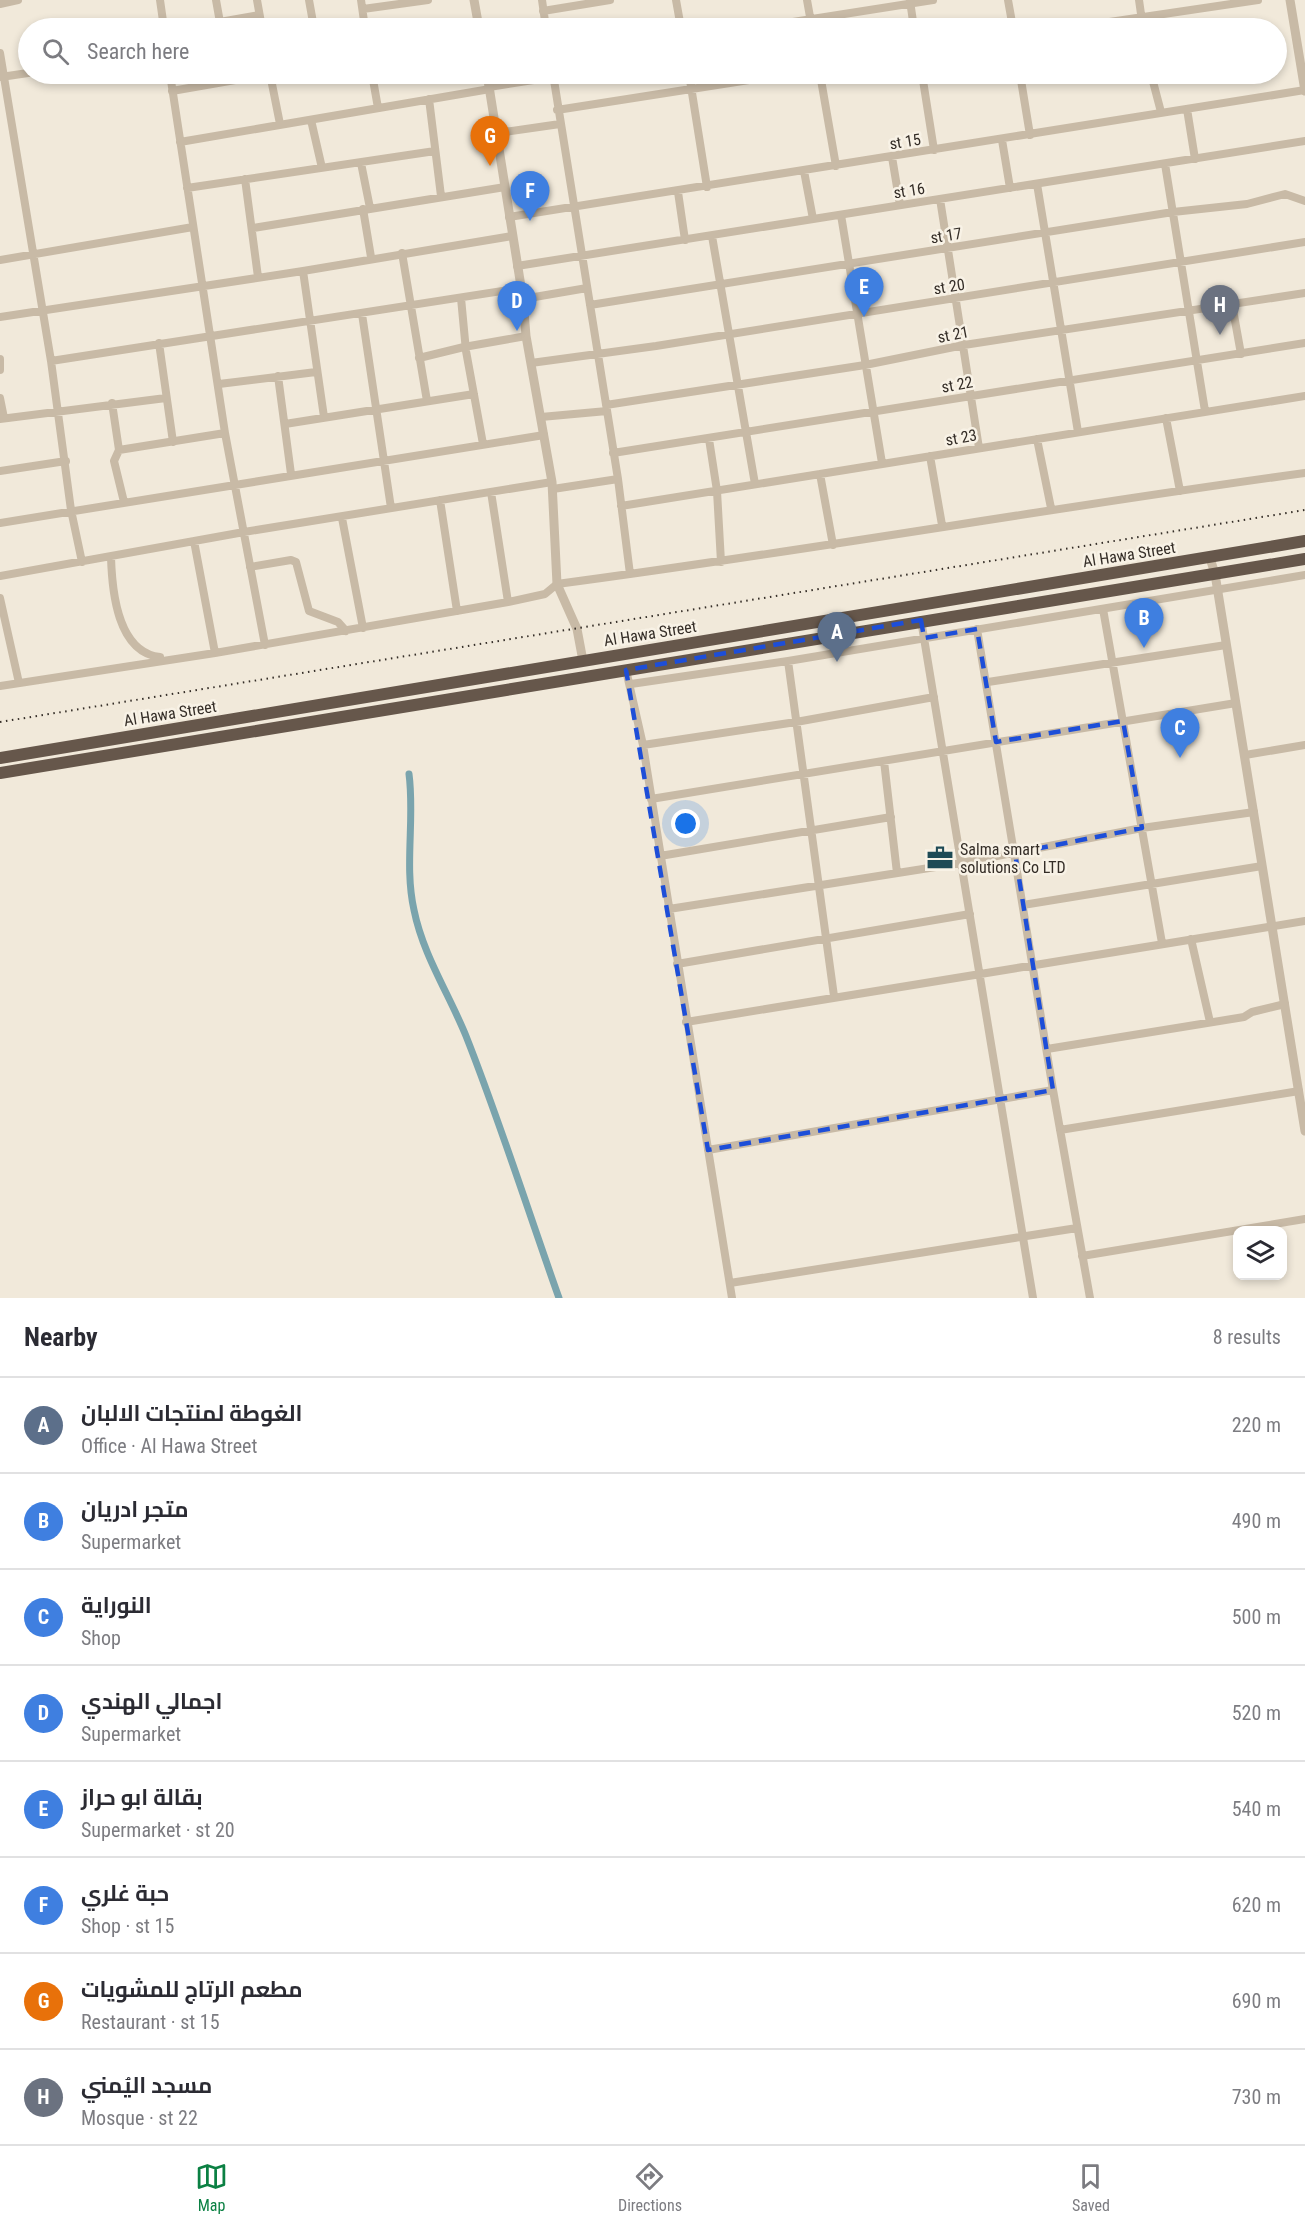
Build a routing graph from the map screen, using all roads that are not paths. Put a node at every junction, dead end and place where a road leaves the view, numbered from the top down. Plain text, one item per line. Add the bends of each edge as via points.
1 (18, 0) edge
2 (160, 0) edge
3 (216, 0) edge
4 (257, 0) edge
5 (309, 0) edge
6 (428, 0) edge
7 (485, 0) edge
8 (542, 0) edge
9 (610, 0) edge
10 (676, 0) edge
11 (807, 0) edge
12 (933, 0) edge
13 (1008, 0) edge
14 (1139, 0) edge
15 (1258, 0) edge
16 (1290, 0) edge
17 (474, 1) edge
18 (400, 2) edge
19 (910, 2) edge
20 (0, 3) edge
21 (362, 4) edge
22 (543, 11) junction
23 (259, 15) junction
24 (1141, 17) junction
25 (163, 18) edge
26 (219, 18) edge
27 (247, 18) edge
28 (260, 18) edge
29 (312, 18) edge
30 (477, 18) edge
31 (544, 18) edge
32 (679, 18) edge
33 (811, 18) edge
34 (822, 18) edge
35 (912, 18) edge
36 (1011, 18) edge
37 (1135, 18) edge
38 (1301, 48) edge
39 (0, 53) edge
40 (18, 75) edge
41 (2, 77) edge
42 (171, 84) edge
43 (212, 84) edge
44 (272, 84) edge
45 (374, 84) edge
46 (489, 84) edge
47 (509, 84) edge
48 (554, 84) edge
49 (691, 84) edge
50 (724, 84) edge
51 (822, 84) edge
52 (924, 84) edge
53 (1022, 84) edge
54 (1154, 84) edge
55 (490, 88) junction
56 (692, 89) junction
57 (1305, 90) edge
58 (172, 91) junction
59 (429, 99) junction
60 (378, 108) junction
61 (1187, 109) junction
62 (557, 110) junction
63 (1161, 112) junction
64 (311, 120) junction
65 (280, 124) junction
66 (560, 124) junction
67 (497, 133) junction
68 (1030, 135) junction
69 (1002, 140) junction
70 (1305, 141) edge
71 (180, 142) junction
72 (934, 150) junction
73 (435, 151) junction
74 (892, 157) junction
75 (1195, 159) junction
76 (361, 162) junction
77 (1165, 164) junction
78 (836, 166) junction
79 (321, 168) junction
80 (804, 171) junction
81 (245, 179) junction
82 (1037, 184) junction
83 (505, 187) junction
84 (707, 187) junction
85 (187, 188) junction
86 (1010, 188) junction
87 (678, 192) junction
88 (441, 196) junction
89 (940, 199) junction
90 (1305, 201) edge
91 (900, 205) junction
92 (574, 208) junction
93 (366, 209) junction
94 (1173, 212) junction
95 (840, 215) junction
96 (509, 217) junction
97 (813, 219) junction
98 (193, 227) junction
99 (253, 228) junction
100 (1045, 233) junction
101 (512, 236) junction
102 (712, 236) junction
103 (685, 240) junction
104 (1305, 242) edge
105 (948, 249) junction
106 (402, 253) junction
107 (32, 256) junction
108 (581, 256) junction
109 (371, 258) junction
110 (0, 260) edge
111 (1181, 260) junction
112 (849, 264) junction
113 (517, 266) junction
114 (303, 271) junction
115 (258, 277) junction
116 (1052, 282) junction
117 (720, 285) junction
118 (203, 286) junction
119 (521, 288) junction
120 (587, 288) junction
121 (1305, 293) edge
122 (461, 298) junction
123 (956, 298) junction
124 (523, 299) junction
125 (1232, 304) junction
126 (590, 305) junction
127 (410, 306) junction
128 (42, 309) junction
129 (1189, 312) junction
130 (362, 314) junction
131 (856, 314) junction
132 (0, 317) edge
133 (311, 320) junction
134 (1061, 331) junction
135 (729, 335) junction
136 (526, 336) junction
137 (212, 338) junction
138 (159, 343) junction
139 (1305, 343) edge
140 (964, 345) junction
141 (466, 347) junction
142 (1241, 354) junction
143 (597, 355) junction
144 (418, 358) junction
145 (0, 359) edge
146 (1196, 360) junction
147 (51, 361) junction
148 (531, 363) junction
149 (865, 365) junction
150 (0, 370) edge
151 (316, 372) junction
152 (278, 376) junction
153 (1069, 380) junction
154 (219, 384) junction
155 (738, 384) junction
156 (474, 394) junction
157 (972, 395) junction
158 (1305, 396) edge
159 (0, 398) edge
160 (166, 398) junction
161 (427, 401) junction
162 (112, 403) junction
163 (606, 408) junction
164 (376, 410) junction
165 (58, 411) junction
166 (1205, 411) junction
167 (873, 412) junction
168 (324, 417) junction
169 (541, 417) junction
170 (2, 418) edge
171 (1166, 418) junction
172 (285, 424) junction
173 (746, 432) junction
174 (1078, 432) junction
175 (225, 433) junction
176 (544, 435) junction
177 (1037, 438) junction
178 (709, 439) junction
179 (173, 442) junction
180 (483, 444) junction
181 (979, 448) junction
182 (119, 450) junction
183 (613, 453) junction
184 (930, 456) junction
185 (66, 461) junction
186 (383, 461) junction
187 (882, 463) junction
188 (0, 471) edge
189 (1305, 473) edge
190 (291, 474) junction
191 (820, 474) junction
192 (618, 479) junction
193 (235, 483) junction
194 (755, 484) junction
195 (552, 486) junction
196 (717, 490) junction
197 (1180, 490) junction
198 (491, 492) junction
199 (440, 500) junction
200 (124, 502) junction
201 (621, 506) junction
202 (391, 508) junction
203 (1051, 508) junction
204 (71, 510) junction
205 (342, 518) junction
206 (0, 523) edge
207 (942, 525) junction
208 (244, 532) junction
209 (194, 541) junction
210 (1305, 541) edge
211 (833, 544) junction
212 (111, 557) junction
213 (1210, 558) junction
214 (1305, 559) edge
215 (82, 562) junction
216 (721, 562) junction
217 (250, 567) junction
218 (630, 574) junction
219 (1215, 574) junction
220 (1305, 575) edge
221 (0, 576) edge
222 (557, 584) junction
223 (1216, 590) junction
224 (0, 598) edge
225 (508, 602) junction
226 (1103, 609) junction
227 (457, 611) junction
228 (921, 620) junction
229 (363, 628) junction
230 (977, 629) junction
231 (346, 632) junction
232 (924, 638) junction
233 (265, 645) junction
234 (1226, 645) junction
235 (215, 653) junction
236 (170, 659) junction
237 (583, 661) junction
238 (788, 661) junction
239 (1113, 663) junction
240 (626, 670) junction
241 (987, 682) junction
242 (19, 683) junction
243 (631, 684) junction
244 (0, 686) edge
245 (934, 697) junction
246 (1236, 703) junction
247 (796, 722) junction
248 (1123, 722) junction
249 (996, 742) junction
250 (643, 745) junction
251 (1305, 745) edge
252 (943, 751) junction
253 (1245, 754) junction
254 (0, 758) edge
255 (884, 761) junction
256 (0, 773) edge
257 (803, 774) junction
258 (651, 799) junction
259 (1254, 812) junction
260 (891, 817) junction
261 (1142, 828) junction
262 (811, 830) junction
263 (1015, 854) junction
264 (660, 856) junction
265 (961, 863) junction
266 (1263, 866) junction
267 (897, 873) junction
268 (1152, 884) junction
269 (819, 885) junction
270 (1023, 905) junction
271 (669, 909) junction
272 (970, 914) junction
273 (1305, 921) edge
274 (1272, 927) junction
275 (826, 938) junction
276 (1191, 939) junction
277 (1162, 943) junction
278 (677, 964) junction
279 (1032, 965) junction
280 (980, 973) junction
281 (834, 996) junction
282 (1285, 1004) junction
283 (686, 1022) junction
284 (1210, 1022) junction
285 (1047, 1049) junction
286 (1053, 1090) junction
287 (1299, 1090) junction
288 (1000, 1099) junction
289 (1060, 1130) junction
290 (1305, 1131) edge
291 (708, 1150) junction
292 (1305, 1219) edge
293 (1077, 1228) junction
294 (1023, 1236) junction
295 (1082, 1256) junction
296 (730, 1283) junction
297 (732, 1298) edge
298 (1033, 1298) edge
299 (1090, 1298) edge

1 - 20 street
2 - 25 street
3 - 26 street
4 - 23 street
5 - 29 street
6 - 18 street
7 - 17 street
8 - 22 street
9 - 22 street
10 - 32 street
11 - 33 street
12 - 19 street
13 - 36 street
14 - 24 street
15 - 24 street
16 - 38 street
17 - 30 street
18 - 21 street
19 - 34 street
19 - 35 street
22 - 31 street
23 - 27 street
23 - 28 street
24 - 37 street
38 - 57 street
39 - 41 street
40 - 41 street
41 - 107 street
42 - 58 street
43 - 58 street
44 - 65 street
45 - 60 street
46 - 55 street
47 - 55 street
48 - 62 street
49 - 56 street
50 - 56 street
51 - 78 street
52 - 72 street
53 - 68 street
54 - 63 street
55 - 59 street
55 - 67 street
56 - 62 street
56 - 84 street
57 - 61 street, st 15
58 - 71 street
59 - 60 street
59 - 73 street
60 - 64 street
61 - 63 street, st 15
61 - 75 street
62 - 66 street
63 - 68 street, st 15
64 - 65 street
64 - 79 street
65 - 71 street
66 - 67 street
66 - 92 street
67 - 83 street
68 - 69 street, st 15
69 - 72 street, st 15
69 - 86 street
70 - 75 street, st 16
71 - 85 street
72 - 74 street, st 15
73 - 76 street
73 - 88 street
74 - 78 street, st 15
74 - 91 street
75 - 77 street, st 16
76 - 79 street
76 - 93 street
77 - 82 street, st 16
77 - 94 street
78 - 80 street, st 15
79 - 81 street
80 - 84 street, st 15
80 - 97 street
81 - 85 street
81 - 99 street
82 - 86 street, st 16
82 - 100 street
83 - 88 street
83 - 96 street
84 - 87 street, st 15
85 - 98 street
86 - 89 street, st 16
87 - 92 street, st 15
87 - 103 street
88 - 93 street
89 - 91 street, st 16
89 - 105 street
90 - 94 street, st 17 via 1285,194 1246,204
91 - 95 street, st 16
92 - 96 street, st 15
92 - 108 street
93 - 99 street
93 - 109 street
94 - 100 street, st 17
94 - 111 street
95 - 97 street, st 16
95 - 112 street
96 - 101 street
97 - 102 street, st 16
98 - 107 street
98 - 118 street
99 - 115 street
100 - 105 street, st 17
100 - 116 street
101 - 106 street
101 - 113 street
102 - 103 street, st 16
102 - 117 street
103 - 108 street, st 16
104 - 111 street, st 20
105 - 112 street, st 17
105 - 123 street
106 - 109 street
106 - 127 street
107 - 110 street
107 - 128 street
108 - 113 street, st 16
108 - 120 street
109 - 114 street
111 - 116 street, st 20
111 - 129 street
112 - 117 street, st 17
112 - 131 street
113 - 119 street
114 - 115 street
114 - 133 street
115 - 118 street
116 - 123 street, st 20
116 - 134 street
117 - 126 street, st 17
117 - 135 street
118 - 128 street
118 - 137 street
119 - 122 street
119 - 124 street
120 - 124 street
120 - 126 street
121 - 125 street, st 21
122 - 127 street
122 - 141 street
123 - 131 street, st 20
123 - 140 street
124 - 136 street
125 - 129 street, st 21
125 - 142 street
126 - 143 street
127 - 130 street
127 - 144 street
128 - 132 street
128 - 147 street
129 - 134 street, st 21
129 - 146 street
130 - 133 street
130 - 164 street
131 - 135 street, st 20
131 - 149 street
133 - 137 street
133 - 151 street
134 - 140 street, st 21
134 - 153 street
135 - 143 street, st 20
135 - 155 street
136 - 141 street
136 - 148 street
137 - 138 street
137 - 154 street
138 - 147 street
138 - 160 street
139 - 142 street, st 22
140 - 149 street, st 21
140 - 157 street
141 - 144 street
141 - 156 street
142 - 146 street, st 22
143 - 148 street, st 20
143 - 163 street
144 - 161 street
145 - 150 street
146 - 153 street, st 22
146 - 166 street
147 - 165 street
148 - 169 street
149 - 155 street, st 21
149 - 167 street
151 - 152 street
151 - 168 street
152 - 154 street
152 - 172 street
153 - 157 street, st 22
153 - 174 street
154 - 175 street
155 - 163 street, st 21
155 - 173 street
156 - 161 street
156 - 180 street
157 - 167 street, st 22
157 - 181 street
158 - 166 street, st 23
159 - 170 street
160 - 162 street
160 - 179 street
161 - 164 street
162 - 165 street
162 - 182 street
163 - 169 street, st 21
163 - 183 street
164 - 168 street
164 - 186 street
165 - 170 street
165 - 185 street
166 - 171 street, st 23
167 - 173 street, st 22
167 - 187 street
168 - 172 street
169 - 176 street
171 - 174 street, st 23
171 - 197 street
172 - 190 street
173 - 178 street, st 22
173 - 194 street
174 - 177 street, st 23
175 - 179 street
175 - 193 street
176 - 180 street
176 - 195 street
177 - 181 street, st 23
177 - 203 street
178 - 183 street, st 22
178 - 196 street
179 - 182 street
180 - 186 street
181 - 184 street, st 23
182 - 200 street via 114,461
183 - 192 street
184 - 187 street, st 23
184 - 207 street
185 - 188 street
185 - 204 street
186 - 190 street
186 - 202 street
187 - 191 street, st 23
189 - 197 street
190 - 193 street
191 - 194 street, st 23
191 - 211 street
192 - 195 street
192 - 201 street
193 - 200 street
193 - 208 street
194 - 196 street, st 23
195 - 198 street
195 - 222 street
196 - 201 street, st 23
196 - 216 street
197 - 203 street
198 - 199 street
198 - 225 street
199 - 202 street
199 - 227 street
200 - 204 street
201 - 218 street
202 - 205 street
203 - 207 street
204 - 206 street
204 - 215 street
205 - 208 street
205 - 229 street
207 - 211 street
208 - 209 street
208 - 217 street
209 - 212 street
209 - 235 street
210 - 213 highway, Al Hawa Street
211 - 216 street
212 - 215 street
212 - 236 street via 114,598 130,638 142,653
213 - 219 street
213 - 237 highway, Al Hawa Street
214 - 219 highway, Al Hawa Street
215 - 221 street
216 - 218 street
217 - 231 street via 296,562 309,611 338,622
217 - 233 street
218 - 222 street
219 - 223 street
219 - 228 highway, Al Hawa Street
220 - 223 street
222 - 225 street via 544,594
222 - 237 street via 577,629
223 - 226 street
223 - 234 street
224 - 242 street
225 - 227 street
226 - 230 street
226 - 239 street
227 - 229 street
228 - 232 street
228 - 240 highway, Al Hawa Street
229 - 231 street
230 - 232 street
230 - 241 street
231 - 233 street
232 - 238 street
232 - 245 street
233 - 235 street
234 - 239 street
234 - 246 street
235 - 236 street
236 - 242 street
237 - 254 highway, Al Hawa Street
238 - 243 street
238 - 247 street
239 - 241 street
239 - 248 street
240 - 243 street
240 - 256 highway, Al Hawa Street
241 - 249 street
242 - 244 street
243 - 250 street
245 - 247 street
245 - 252 street
246 - 248 street
246 - 253 street
247 - 250 street
247 - 257 street
248 - 249 street
248 - 261 street
249 - 252 street
249 - 263 street
250 - 258 street
251 - 253 street
252 - 255 street
252 - 265 street
253 - 259 street
255 - 257 street
255 - 260 street
257 - 258 street
257 - 262 street
258 - 264 street
259 - 261 street
259 - 266 street
260 - 262 street
260 - 267 street
261 - 263 street
261 - 268 street
262 - 264 street
262 - 269 street
263 - 265 street
263 - 270 street
264 - 271 street
265 - 267 street
265 - 272 street
266 - 268 street
266 - 274 street
267 - 269 street
268 - 270 street
268 - 277 street
269 - 271 street
269 - 275 street
270 - 279 street
271 - 278 street
272 - 275 street
272 - 280 street
273 - 274 street
274 - 276 street
274 - 282 street
275 - 278 street
275 - 281 street
276 - 277 street
276 - 284 street
277 - 279 street
278 - 283 street
279 - 280 street
279 - 285 street
280 - 281 street
280 - 288 street
281 - 283 street
282 - 284 street via 1244,1017
282 - 287 street
283 - 291 street
284 - 285 street
285 - 286 street
286 - 288 street
286 - 289 street
287 - 289 street
287 - 290 street
288 - 291 street
288 - 294 street
289 - 293 street
291 - 296 street
292 - 295 street
293 - 294 street
293 - 295 street
294 - 296 street
294 - 298 street
295 - 299 street
296 - 297 street

